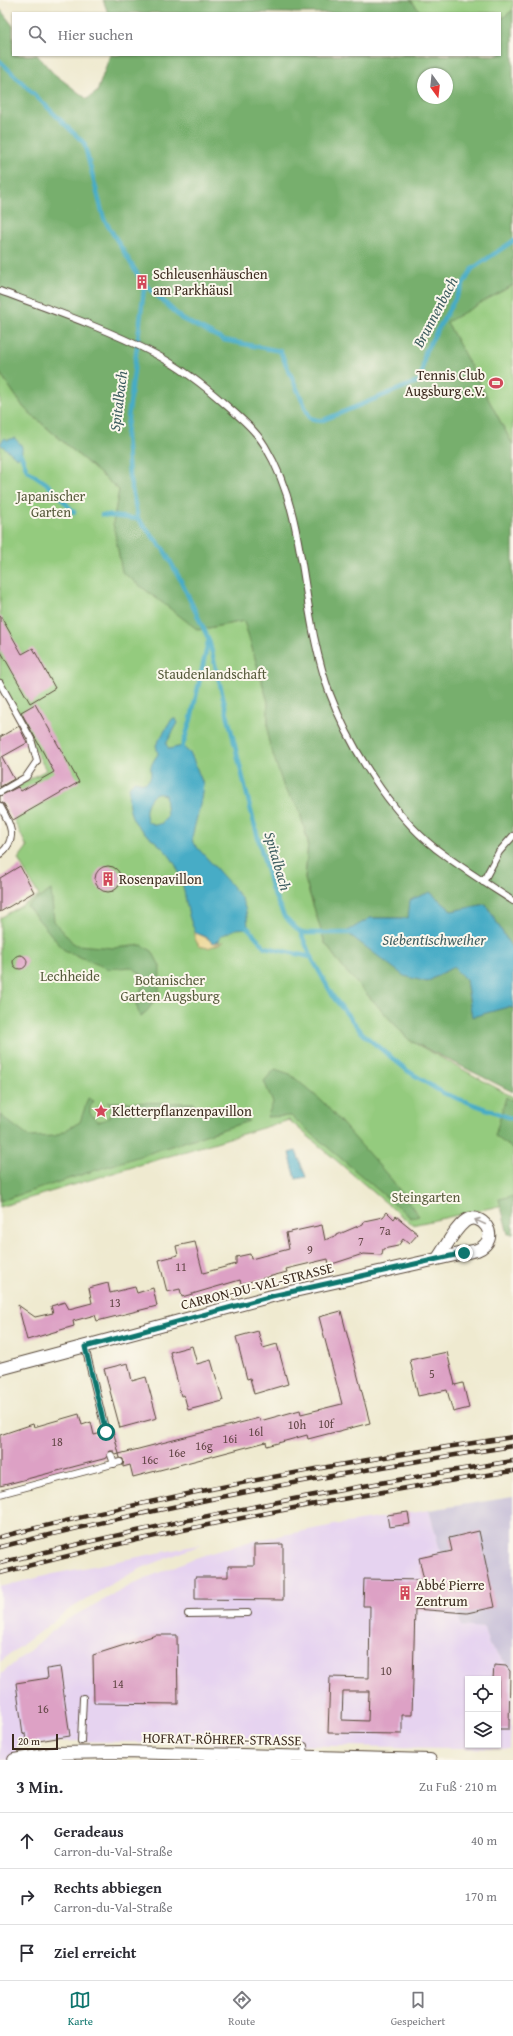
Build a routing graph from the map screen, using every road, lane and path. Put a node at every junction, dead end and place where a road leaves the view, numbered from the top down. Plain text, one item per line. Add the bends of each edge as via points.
1 (0, 291) edge
2 (0, 683) edge
3 (2, 693) edge
4 (0, 792) edge
5 (0, 806) edge
6 (513, 836) edge
7 (0, 854) edge
8 (484, 882) junction
9 (513, 901) edge
10 (438, 1258) dead end
11 (85, 1347) junction
12 (0, 1369) edge
13 (106, 1432) dead end
14 (111, 1455) dead end
15 (0, 1494) edge
16 (248, 1613) dead end
17 (188, 1614) dead end
18 (83, 1698) dead end
19 (81, 1741) dead end
20 (124, 1756) edge
21 (255, 1757) edge
22 (353, 1759) edge
23 (14, 1760) edge
24 (394, 1760) edge
25 (430, 1760) edge

1 - 8 lane via 65,315 156,354 212,392 247,423 265,446 290,504 303,559 316,643 329,693 349,736 373,776 401,814 434,847
2 - 3 lane
3 - 4 lane via 31,739 36,762 26,777
5 - 7 lane via 10,823 11,836 8,848
6 - 8 lane via 499,852
8 - 9 lane
10 - 11 street, CARRON-DU-VAL-STRASSE via 272,1296
11 - 12 street, CARRON-DU-VAL-STRASSE
11 - 13 lane
14 - 15 lane via 117,1463
16 - 17 lane
18 - 19 lane
20 - 21 street, HOFRAT-RÖHRER-STRASSE
20 - 23 street, HOFRAT-RÖHRER-STRASSE via 56,1753
21 - 22 street, HOFRAT-RÖHRER-STRASSE via 305,1751
22 - 24 street, HOFRAT-RÖHRER-STRASSE
24 - 25 street, HOFRAT-RÖHRER-STRASSE

